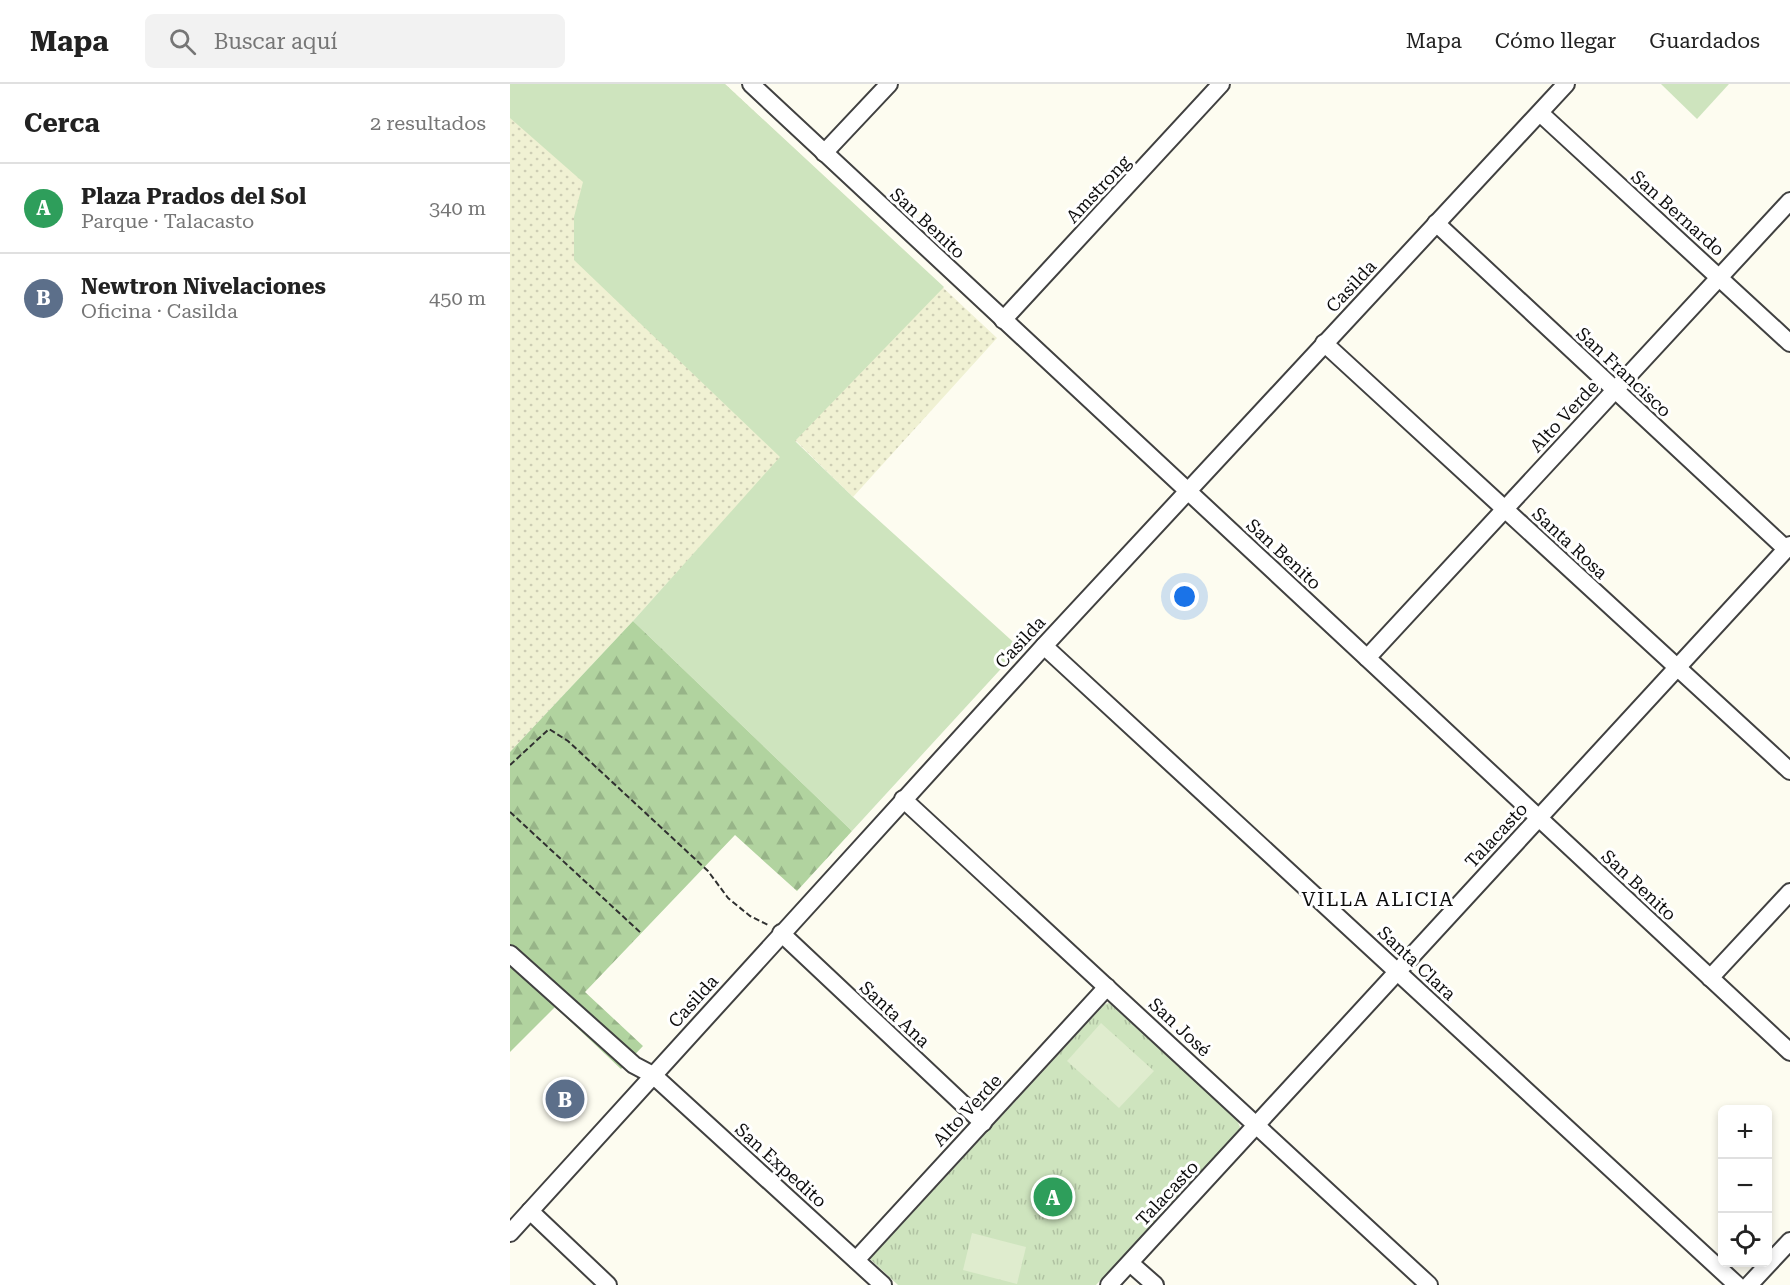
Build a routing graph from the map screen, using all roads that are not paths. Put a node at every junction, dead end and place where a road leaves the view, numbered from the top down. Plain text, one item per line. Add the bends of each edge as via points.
1 (751, 84) edge
2 (889, 84) edge
3 (1221, 84) edge
4 (1566, 84) edge
5 (1540, 113) junction
6 (824, 153) junction
7 (1790, 201) edge
8 (1437, 223) junction
9 (1720, 277) junction
10 (1004, 320) junction
11 (1324, 343) junction
12 (1790, 343) edge
13 (1615, 390) junction
14 (1187, 491) junction
15 (1505, 509) junction
16 (1788, 547) edge
17 (1044, 646) junction
18 (1367, 658) junction
19 (1677, 667) junction
20 (1790, 771) edge
21 (903, 799) junction
22 (1539, 818) junction
23 (1790, 892) edge
24 (774, 928) junction
25 (510, 954) edge
26 (1397, 972) junction
27 (1710, 978) junction
28 (1107, 987) junction
29 (1790, 1052) edge
30 (653, 1075) junction
31 (982, 1123) junction
32 (1257, 1125) junction
33 (530, 1211) junction
34 (510, 1233) edge
35 (1790, 1241) edge
36 (856, 1260) junction
37 (1130, 1263) junction
38 (608, 1285) edge
39 (882, 1285) edge
40 (1109, 1285) edge
41 (1155, 1285) edge
42 (1429, 1285) edge
43 (1737, 1285) edge
44 (1749, 1285) edge

1 - 6 street, San Benito
2 - 6 street
3 - 10 street, Amstrong
4 - 5 street, Casilda
5 - 8 street, Casilda
5 - 9 street, San Bernardo
6 - 10 street, San Benito
7 - 9 street, Alto Verde
8 - 11 street, Casilda
8 - 13 street, San Francisco
9 - 12 street, San Bernardo
9 - 13 street, Alto Verde
10 - 14 street, San Benito
11 - 14 street, Casilda
11 - 15 street, Santa Rosa
13 - 15 street, Alto Verde
13 - 16 street, San Francisco
14 - 17 street, Casilda
14 - 18 street, San Benito
15 - 18 street, Alto Verde
15 - 19 street, Santa Rosa
16 - 19 street, Talacasto
17 - 21 street, Casilda
17 - 26 street, Santa Clara
18 - 22 street, San Benito
19 - 20 street, Santa Rosa
19 - 22 street, Talacasto
21 - 24 street, Casilda
21 - 28 street, San José
22 - 26 street, Talacasto
22 - 27 street, San Benito
23 - 27 street
24 - 30 street, Casilda
24 - 31 street, Santa Ana
25 - 30 street, San Expedito via 634,1065
26 - 32 street, Talacasto
26 - 43 street, Santa Clara
27 - 29 street, San Benito
28 - 31 street, Alto Verde
28 - 32 street, San José
30 - 33 street, Casilda
30 - 36 street, San Expedito
31 - 36 street, Alto Verde
32 - 37 street, Talacasto
32 - 42 street, San José
33 - 34 street, Casilda
33 - 38 street
35 - 44 street
36 - 39 street, San Expedito
37 - 40 street, Talacasto
37 - 41 street

